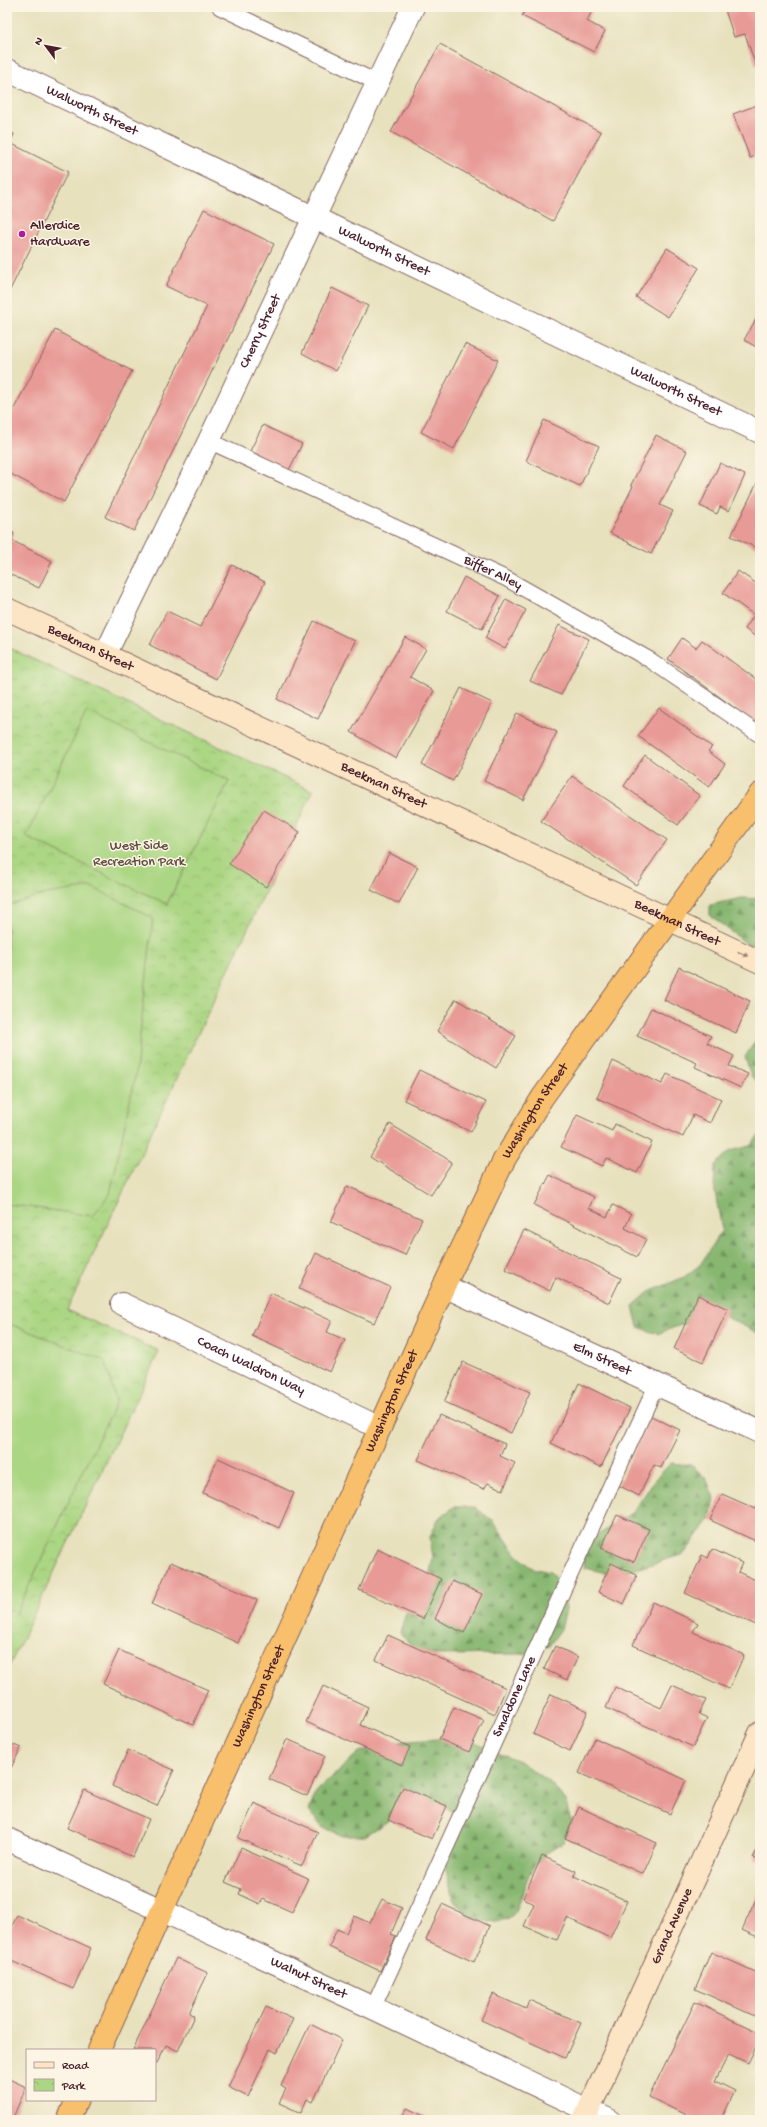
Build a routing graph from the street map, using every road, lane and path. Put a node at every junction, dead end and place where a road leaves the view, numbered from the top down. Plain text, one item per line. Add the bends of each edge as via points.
1 (220, 7) edge
2 (413, 7) edge
3 (7, 70) edge
4 (378, 83) junction
5 (314, 218) junction
6 (760, 432) edge
7 (209, 441) junction
8 (7, 609) edge
9 (105, 655) junction
10 (760, 735) edge
11 (760, 794) edge
12 (670, 919) junction
13 (760, 962) edge
14 (444, 1286) junction
15 (122, 1304) dead end
16 (656, 1386) junction
17 (380, 1428) junction
18 (760, 1432) edge
19 (760, 1733) edge
20 (7, 1839) edge
21 (162, 1911) junction
22 (373, 2008) junction
23 (99, 2049) edge
24 (77, 2101) edge
25 (586, 2115) edge
26 (68, 2120) edge
27 (609, 2120) edge

1 - 4 lane
2 - 4 street, Cherry Street
3 - 5 street, Walworth Street
4 - 5 street, Cherry Street
5 - 6 street, Walworth Street
5 - 7 street, Cherry Street
7 - 9 street, Cherry Street
7 - 10 lane, Biffer Alley via 507,579 650,660
8 - 9 street, Beekman Street
9 - 12 street, Beekman Street
11 - 12 highway, Washington Street
12 -> 13 street, Beekman Street
12 - 14 highway, Washington Street via 522,1129 500,1166
14 - 16 street, Elm Street
14 - 17 highway, Washington Street
15 - 17 street, Coach Waldron Way
16 - 18 street, Elm Street
16 - 22 lane, Smaldone Lane
17 - 21 highway, Washington Street
19 - 25 street, Grand Avenue
20 - 21 street, Walnut Street
21 - 22 street, Walnut Street
21 - 23 highway, Washington Street
22 - 25 street, Walnut Street
24 - 26 highway
25 - 27 street, Walnut Street

